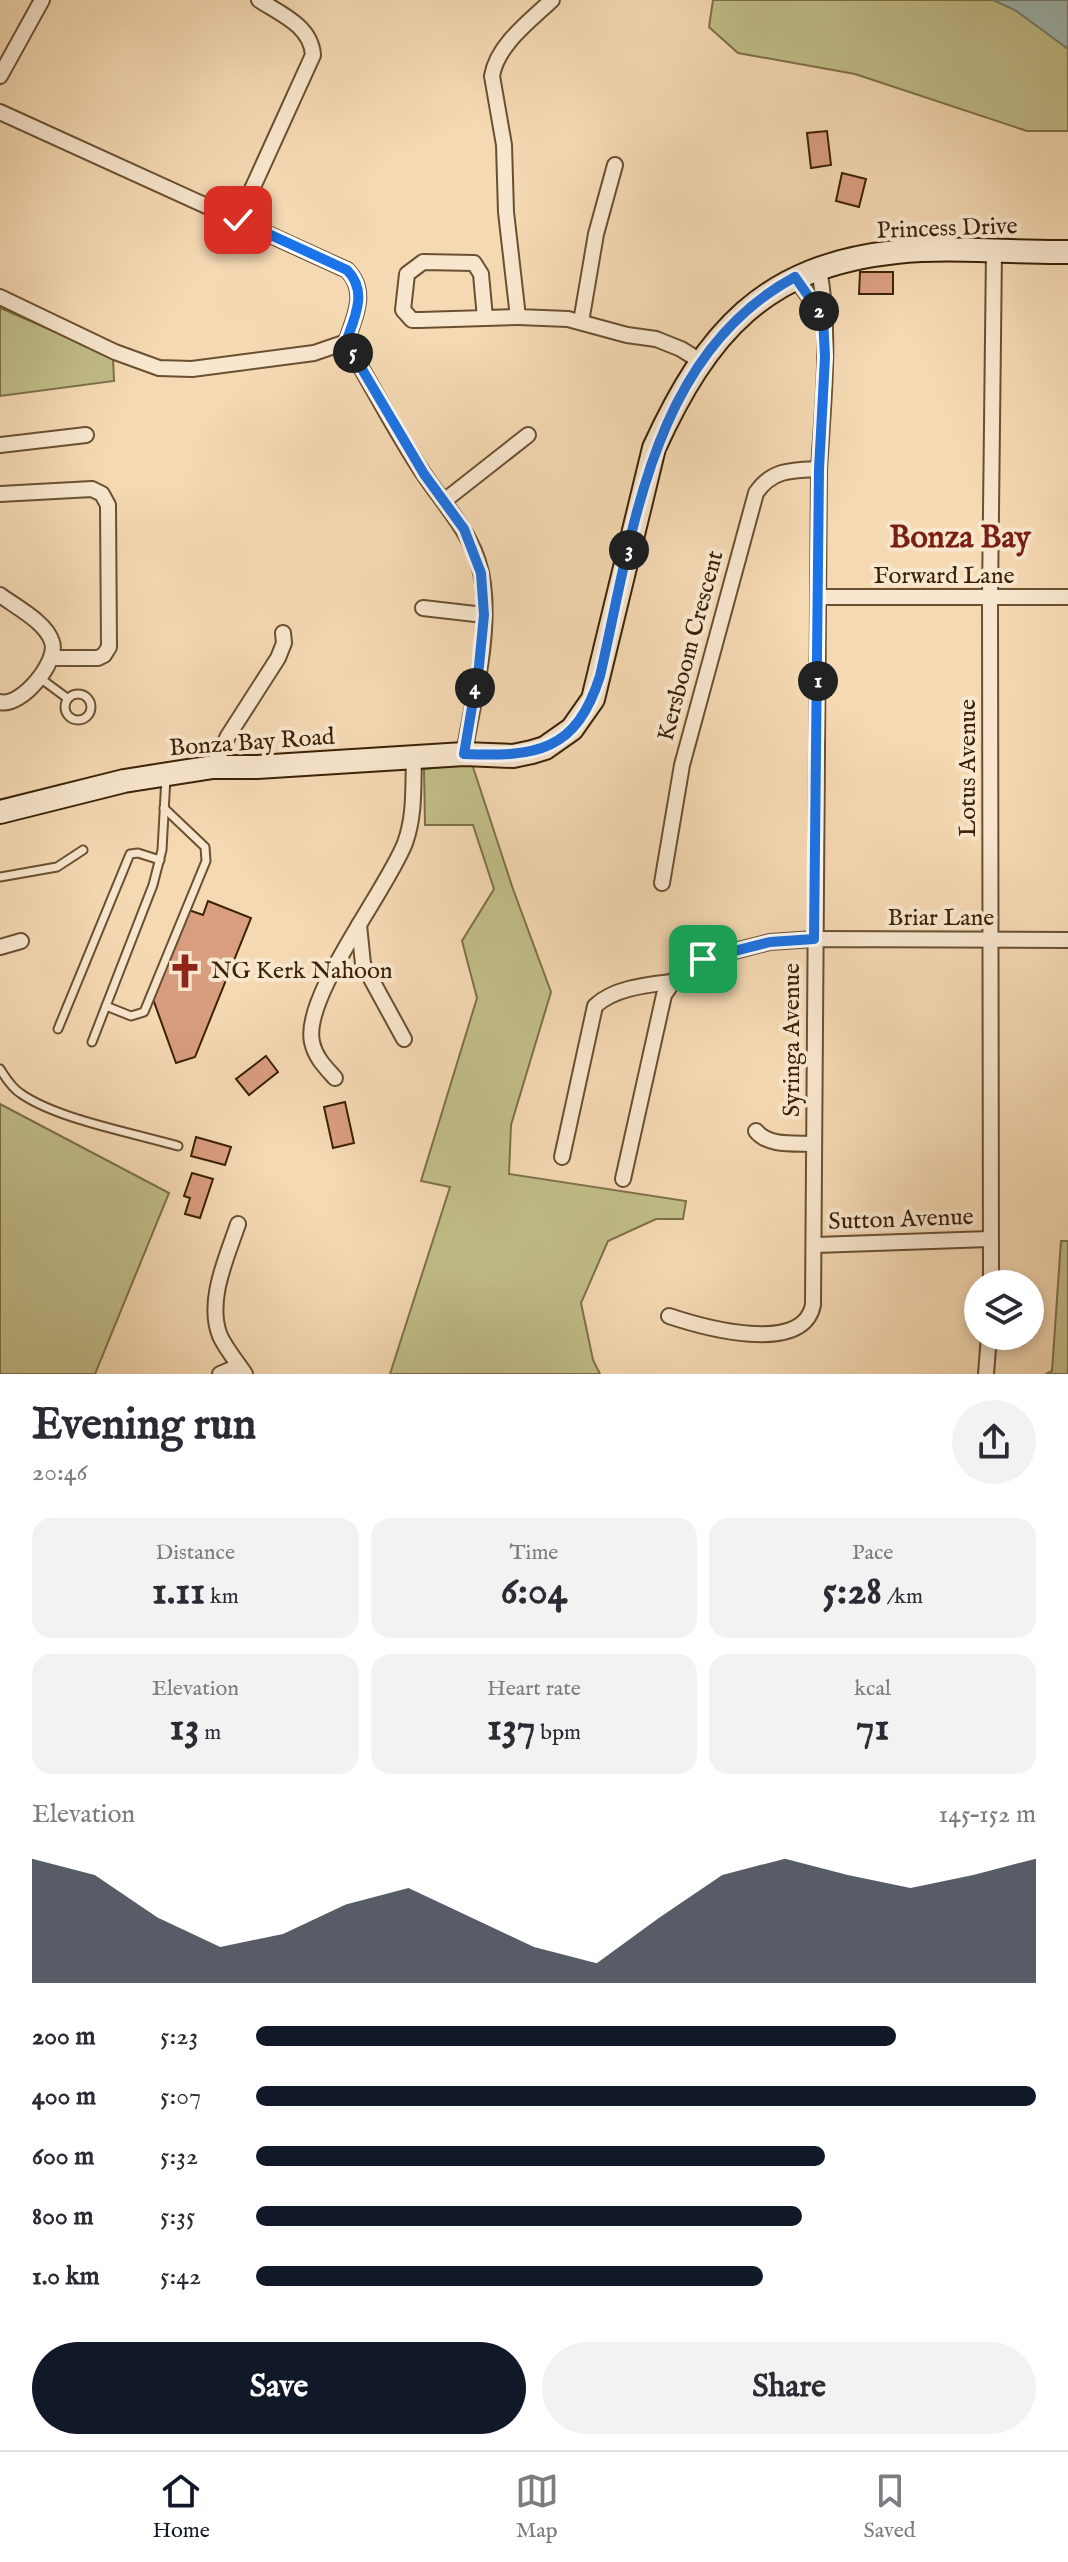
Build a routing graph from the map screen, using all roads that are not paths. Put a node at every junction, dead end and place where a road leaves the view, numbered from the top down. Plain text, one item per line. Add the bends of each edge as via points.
1 (42, 0) edge
2 (259, 0) edge
3 (552, 0) edge
4 (0, 76) edge
5 (0, 112) edge
6 (615, 165) dead end
7 (238, 220) junction
8 (994, 251) junction
9 (1068, 252) edge
10 (819, 269) junction
11 (795, 277) junction
12 (0, 297) edge
13 (518, 317) junction
14 (823, 317) junction
15 (485, 318) junction
16 (581, 322) junction
17 (346, 342) junction
18 (702, 362) junction
19 (86, 435) dead end
20 (528, 435) dead end
21 (0, 445) edge
22 (819, 469) junction
23 (0, 494) edge
24 (444, 501) junction
25 (0, 595) edge
26 (819, 597) junction
27 (1068, 597) edge
28 (990, 598) junction
29 (423, 608) dead end
30 (484, 615) junction
31 (283, 633) dead end
32 (53, 658) junction
33 (38, 676) junction
34 (67, 698) dead end
35 (0, 702) edge
36 (464, 754) junction
37 (414, 757) junction
38 (213, 767) junction
39 (166, 775) junction
40 (164, 808) junction
41 (0, 812) edge
42 (83, 850) dead end
43 (160, 860) junction
44 (0, 877) edge
45 (662, 883) dead end
46 (359, 924) junction
47 (814, 939) junction
48 (990, 940) junction
49 (1068, 940) edge
50 (21, 941) dead end
51 (0, 947) edge
52 (671, 982) junction
53 (106, 1006) junction
54 (58, 1029) dead end
55 (404, 1039) dead end
56 (92, 1042) dead end
57 (0, 1069) edge
58 (335, 1078) dead end
59 (756, 1131) dead end
60 (814, 1144) junction
61 (178, 1146) dead end
62 (562, 1157) dead end
63 (623, 1179) dead end
64 (238, 1224) dead end
65 (989, 1239) junction
66 (816, 1245) junction
67 (990, 1270) edge
68 (669, 1316) dead end
69 (988, 1350) edge
70 (242, 1370) edge
71 (220, 1374) edge
72 (986, 1374) edge

1 - 4 street
2 - 7 street via 303,29 313,55
3 - 13 street via 506,47 492,76 504,145
5 - 7 street
6 - 16 street
7 - 17 street via 355,278 360,295
8 - 9 street, Princess Drive
8 - 10 street, Princess Drive via 898,251
8 - 28 street, Lotus Avenue
10 - 11 street, Princess Drive
10 - 14 street, Syringa Avenue
11 - 14 street
11 - 18 street, Princess Drive via 746,309
12 - 17 street via 159,368 192,369 314,353
13 - 15 street
13 - 16 street
14 - 22 street, Syringa Avenue
15 - 15 street via 407,319 407,274 423,262 474,263 481,274
16 - 18 street via 666,342
17 - 24 street
18 - 36 street, Princess Drive via 654,448 600,676 585,713 556,741 532,752
19 - 21 street
20 - 24 street
22 - 26 street, Syringa Avenue
22 - 45 street, Kersboom Crescent via 776,473 756,493 682,765
23 - 32 street via 92,489 108,505 109,647 98,658
24 - 30 street via 476,555
25 - 32 street via 45,630 53,643
26 - 28 street, Forward Lane
26 - 47 street, Syringa Avenue
27 - 28 street, Forward Lane
28 - 48 street, Lotus Avenue
29 - 30 street
30 - 36 street
31 - 38 street via 278,658
32 - 33 street
33 - 34 lane
33 - 35 street via 22,698
36 - 37 street, Bonza Bay Road
37 - 38 street, Bonza Bay Road
37 - 46 street via 413,807 405,844
38 - 39 street, Bonza Bay Road
39 - 40 lane
39 - 41 street, Bonza Bay Road
40 - 43 lane
40 - 53 lane via 205,847 206,861 144,1012 131,1016
42 - 44 lane via 57,867
43 - 53 lane
43 - 54 lane via 130,854
46 - 55 street via 363,964
46 - 58 street via 311,1025 320,1061
47 - 48 street, Briar Lane
47 - 52 street, Briar Lane via 733,949 703,959
47 - 60 street, Syringa Avenue
48 - 49 street, Briar Lane
48 - 65 street, Lotus Avenue
50 - 51 street
52 - 62 street via 631,989 595,1006
52 - 63 street via 657,1018
53 - 56 lane
57 - 61 lane via 29,1099
59 - 60 street via 777,1142
60 - 66 street, Syringa Avenue
64 - 70 street via 215,1313 220,1336
65 - 66 street, Sutton Avenue
65 - 67 street, Lotus Avenue
66 - 68 street, Syringa Avenue via 812,1314 799,1327 740,1334
69 - 72 street
70 - 71 street

